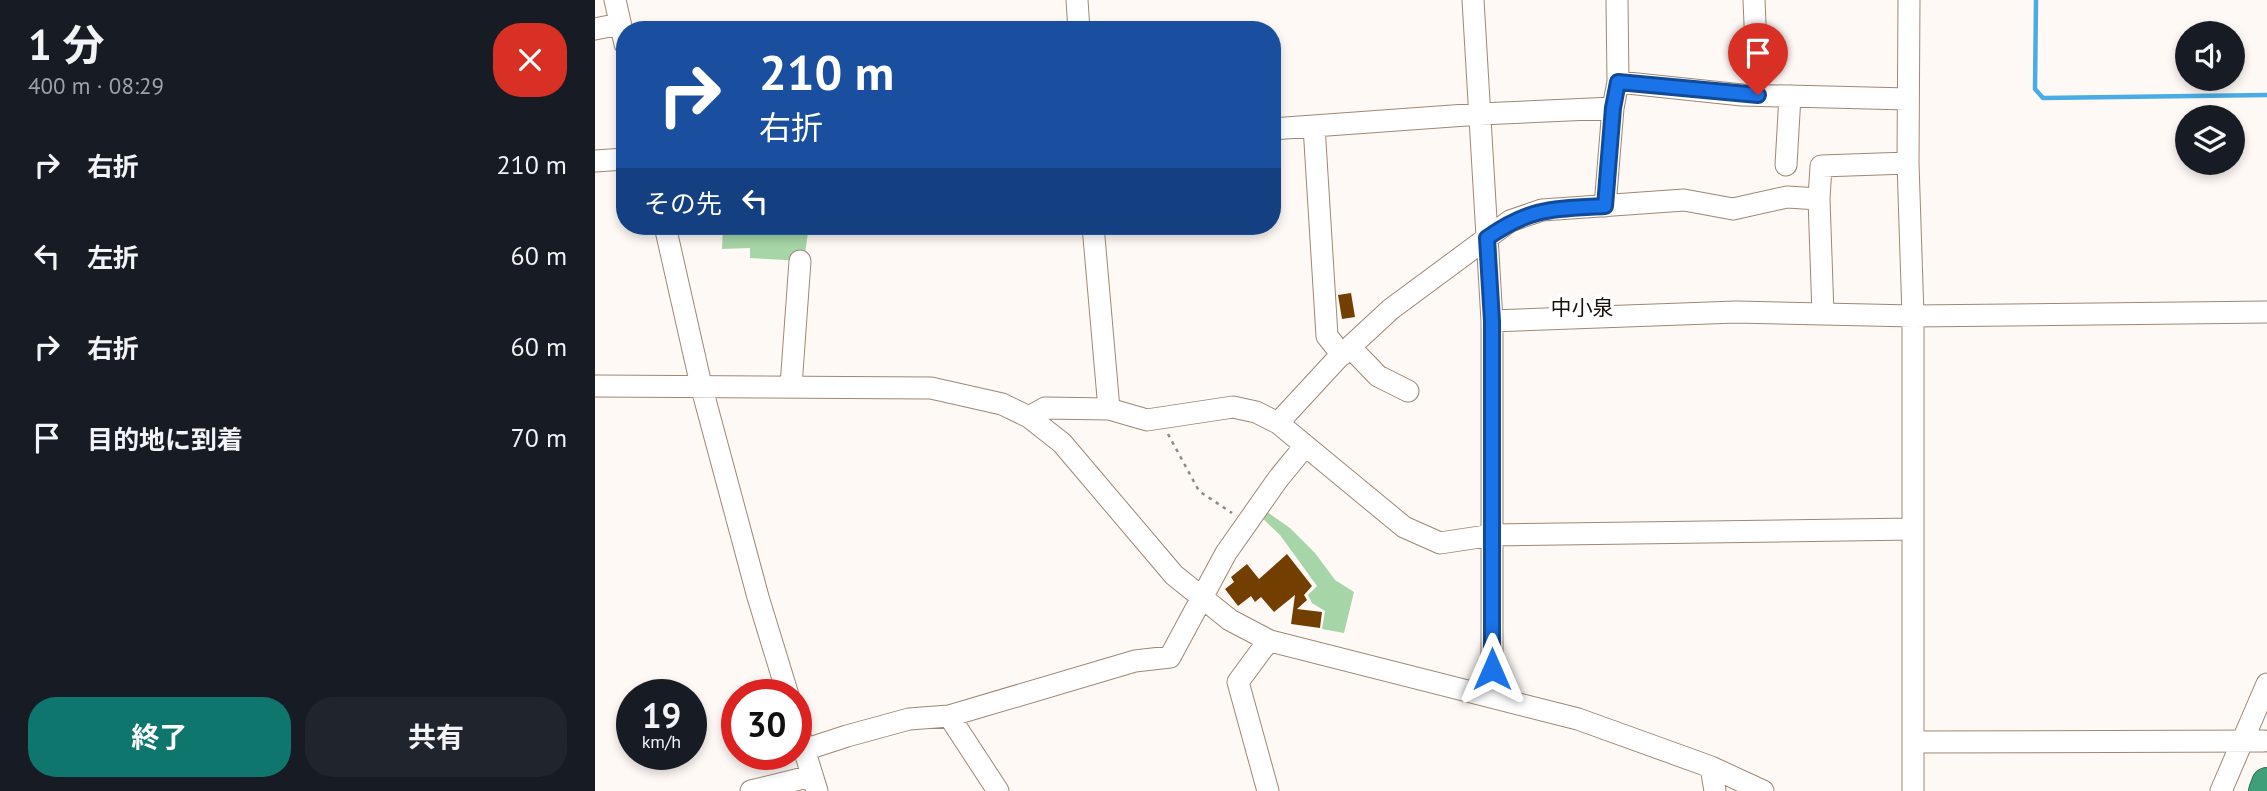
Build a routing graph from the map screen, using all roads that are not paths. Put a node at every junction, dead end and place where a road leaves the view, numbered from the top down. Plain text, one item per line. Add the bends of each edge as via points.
1 (615, 0) edge
2 (1077, 0) edge
3 (1473, 0) edge
4 (1617, 0) edge
5 (1754, 0) edge
6 (1909, 0) edge
7 (619, 21) edge
8 (1078, 21) edge
9 (595, 29) edge
10 (616, 33) edge
11 (1618, 82) junction
12 (1758, 95) junction
13 (1790, 96) junction
14 (1908, 99) junction
15 (1613, 108) junction
16 (1480, 114) junction
17 (1314, 126) junction
18 (1281, 128) edge
19 (616, 160) edge
20 (595, 161) edge
21 (1908, 163) junction
22 (1786, 166) junction
23 (1821, 166) junction
24 (1787, 197) junction
25 (1819, 199) junction
26 (1605, 206) junction
27 (668, 235) edge
28 (1094, 235) edge
29 (1487, 238) junction
30 (800, 261) dead end
31 (2267, 312) edge
32 (1823, 314) junction
33 (1913, 316) junction
34 (1492, 321) junction
35 (1346, 351) junction
36 (701, 385) junction
37 (595, 386) edge
38 (791, 386) junction
39 (1408, 391) dead end
40 (1109, 409) junction
41 (1029, 417) junction
42 (1277, 423) junction
43 (1305, 446) junction
44 (1913, 529) junction
45 (1493, 534) junction
46 (1203, 599) junction
47 (1270, 641) junction
48 (783, 679) edge
49 (2267, 684) edge
50 (1485, 694) junction
51 (949, 716) junction
52 (2254, 740) junction
53 (1913, 742) junction
54 (812, 747) edge
55 (1711, 766) junction
56 (815, 783) edge
57 (2267, 783) edge
58 (751, 791) edge
59 (998, 791) edge
60 (1268, 791) edge
61 (1715, 791) edge
62 (1763, 791) edge
63 (1913, 791) edge
64 (2221, 791) edge
65 (2264, 791) edge

1 - 7 street
2 - 8 street
3 - 16 street
4 - 11 street
5 - 12 street
6 - 14 street
9 - 10 street
11 - 12 street
11 - 15 street
12 - 13 street
13 - 14 street
13 - 22 street
14 - 21 street
15 - 16 street
15 - 26 street
16 - 17 street
16 - 29 street
17 - 18 street
17 - 35 street via 1327,336
19 - 20 street
21 - 23 street
21 - 33 street
22 - 23 street
22 - 24 street
23 - 25 street
24 - 25 street
24 - 26 street via 1733,209 1684,200
25 - 32 street
26 - 29 street via 1542,210 1510,221
27 - 36 street
28 - 40 street
29 - 34 street
29 - 35 street via 1391,309
30 - 38 street
31 - 33 street
32 - 33 street
32 - 34 street via 1736,312
33 - 44 street
34 - 45 street
35 - 39 street via 1378,376
35 - 42 street
36 - 37 street
36 - 38 street
36 - 48 street
38 - 41 street via 930,388 1002,404
40 - 41 street via 1045,408
40 - 42 street via 1147,420 1233,407
41 - 46 street via 1062,443 1174,575
42 - 43 street
43 - 45 street via 1404,527 1440,543
43 - 46 street via 1226,553
44 - 45 street
44 - 53 street
45 - 50 street via 1492,669
46 - 47 street
46 - 51 street via 1170,657 1135,661
47 - 50 street
47 - 60 street via 1238,682
49 - 52 street
50 - 55 street via 1578,719
51 - 54 street via 909,719
51 - 59 street
52 - 53 street
52 - 64 street
53 - 63 street
55 - 61 street
55 - 62 street
56 - 58 street
57 - 65 highway

